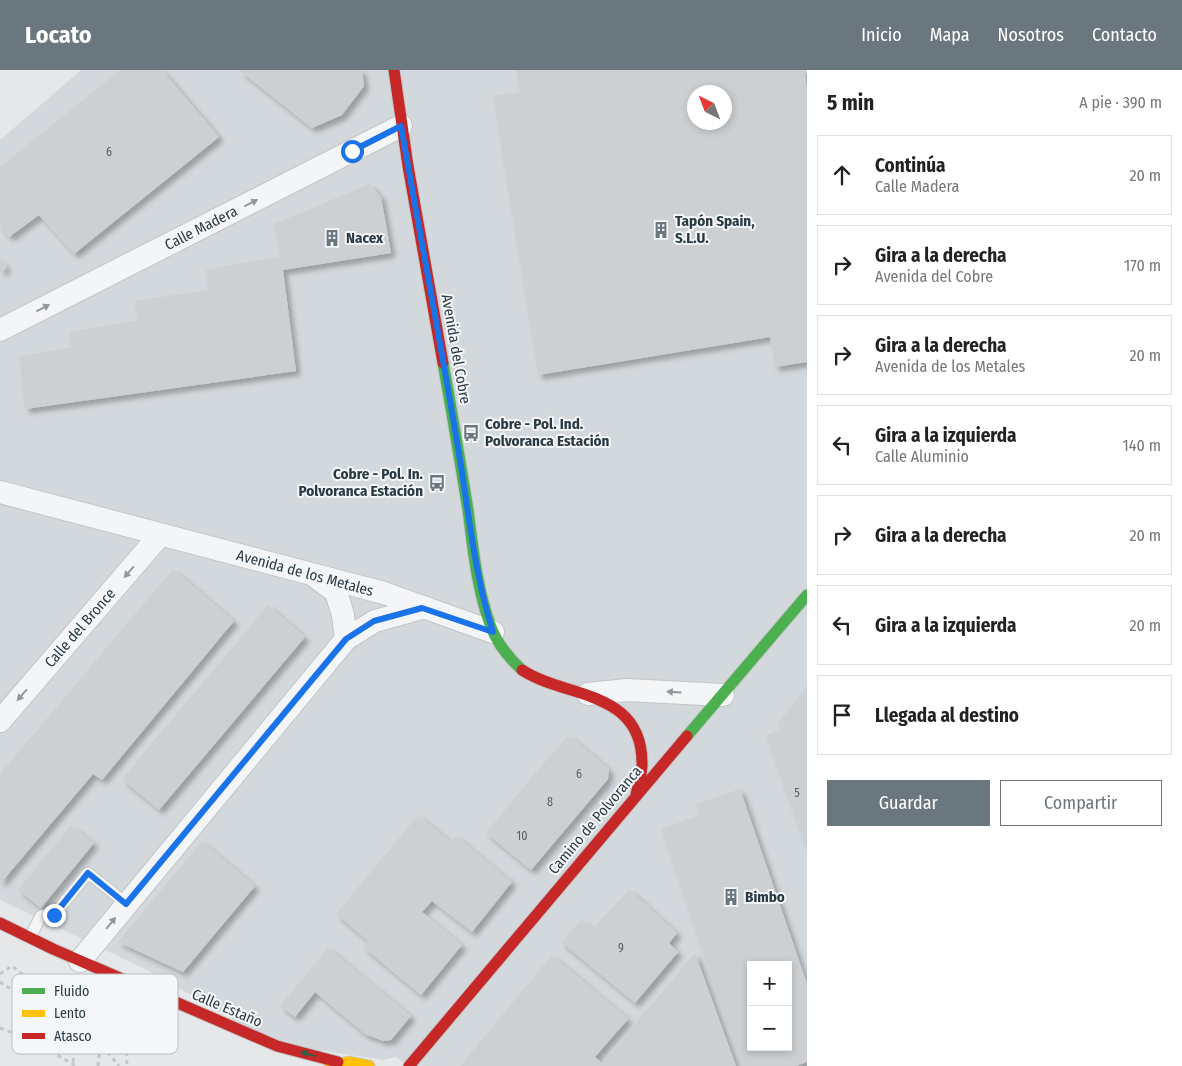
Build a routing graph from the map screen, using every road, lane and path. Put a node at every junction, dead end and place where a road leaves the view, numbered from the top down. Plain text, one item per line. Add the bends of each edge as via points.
1 (394, 70) edge
2 (401, 126) junction
3 (0, 330) edge
4 (0, 492) edge
5 (160, 535) junction
6 (313, 575) junction
7 (807, 595) edge
8 (422, 608) junction
9 (493, 632) junction
10 (346, 639) junction
11 (588, 694) junction
12 (723, 695) junction
13 (0, 721) edge
14 (636, 795) junction
15 (126, 904) junction
16 (0, 923) edge
17 (29, 938) junction
18 (80, 961) junction
19 (0, 974) edge
20 (22, 974) edge
21 (109, 974) edge
22 (0, 982) edge
23 (12, 990) edge
24 (178, 1004) edge
25 (0, 1028) edge
26 (12, 1032) edge
27 (277, 1046) junction
28 (55, 1054) edge
29 (109, 1054) edge
30 (284, 1061) dead end
31 (334, 1064) edge
32 (74, 1066) edge
33 (119, 1066) edge
34 (369, 1066) edge
35 (409, 1066) edge

1 - 2 street, Avenida del Cobre
3 -> 2 street, Calle Madera
2 - 9 street, Avenida del Cobre via 458,445 473,552
4 - 5 street, Avenida de los Metales
5 - 6 street, Avenida de los Metales
5 -> 13 street, Calle del Bronce
6 - 8 street, Avenida de los Metales via 384,593
6 - 10 street via 336,592
7 - 12 street, Camino de Polvoranca
8 - 9 street, Avenida de los Metales
8 - 10 street via 374,621
9 - 11 street via 509,658 532,677
10 - 15 street
12 -> 11 street via 627,690
11 - 14 street via 623,712 639,738 642,764
12 - 14 street, Camino de Polvoranca
14 - 35 street, Camino de Polvoranca
15 - 17 lane via 88,873 54,915 41,916
18 -> 15 street
16 - 17 street, Calle Estaño
17 - 18 street, Calle Estaño
18 - 21 street, Calle Estaño
19 - 20 path via 12,966
22 - 23 path
24 - 27 street, Calle Estaño
25 - 26 path
27 - 30 street
31 -> 27 street, Calle Estaño
28 - 32 path
29 - 33 path
31 - 34 street, Calle Estaño via 355,1062

